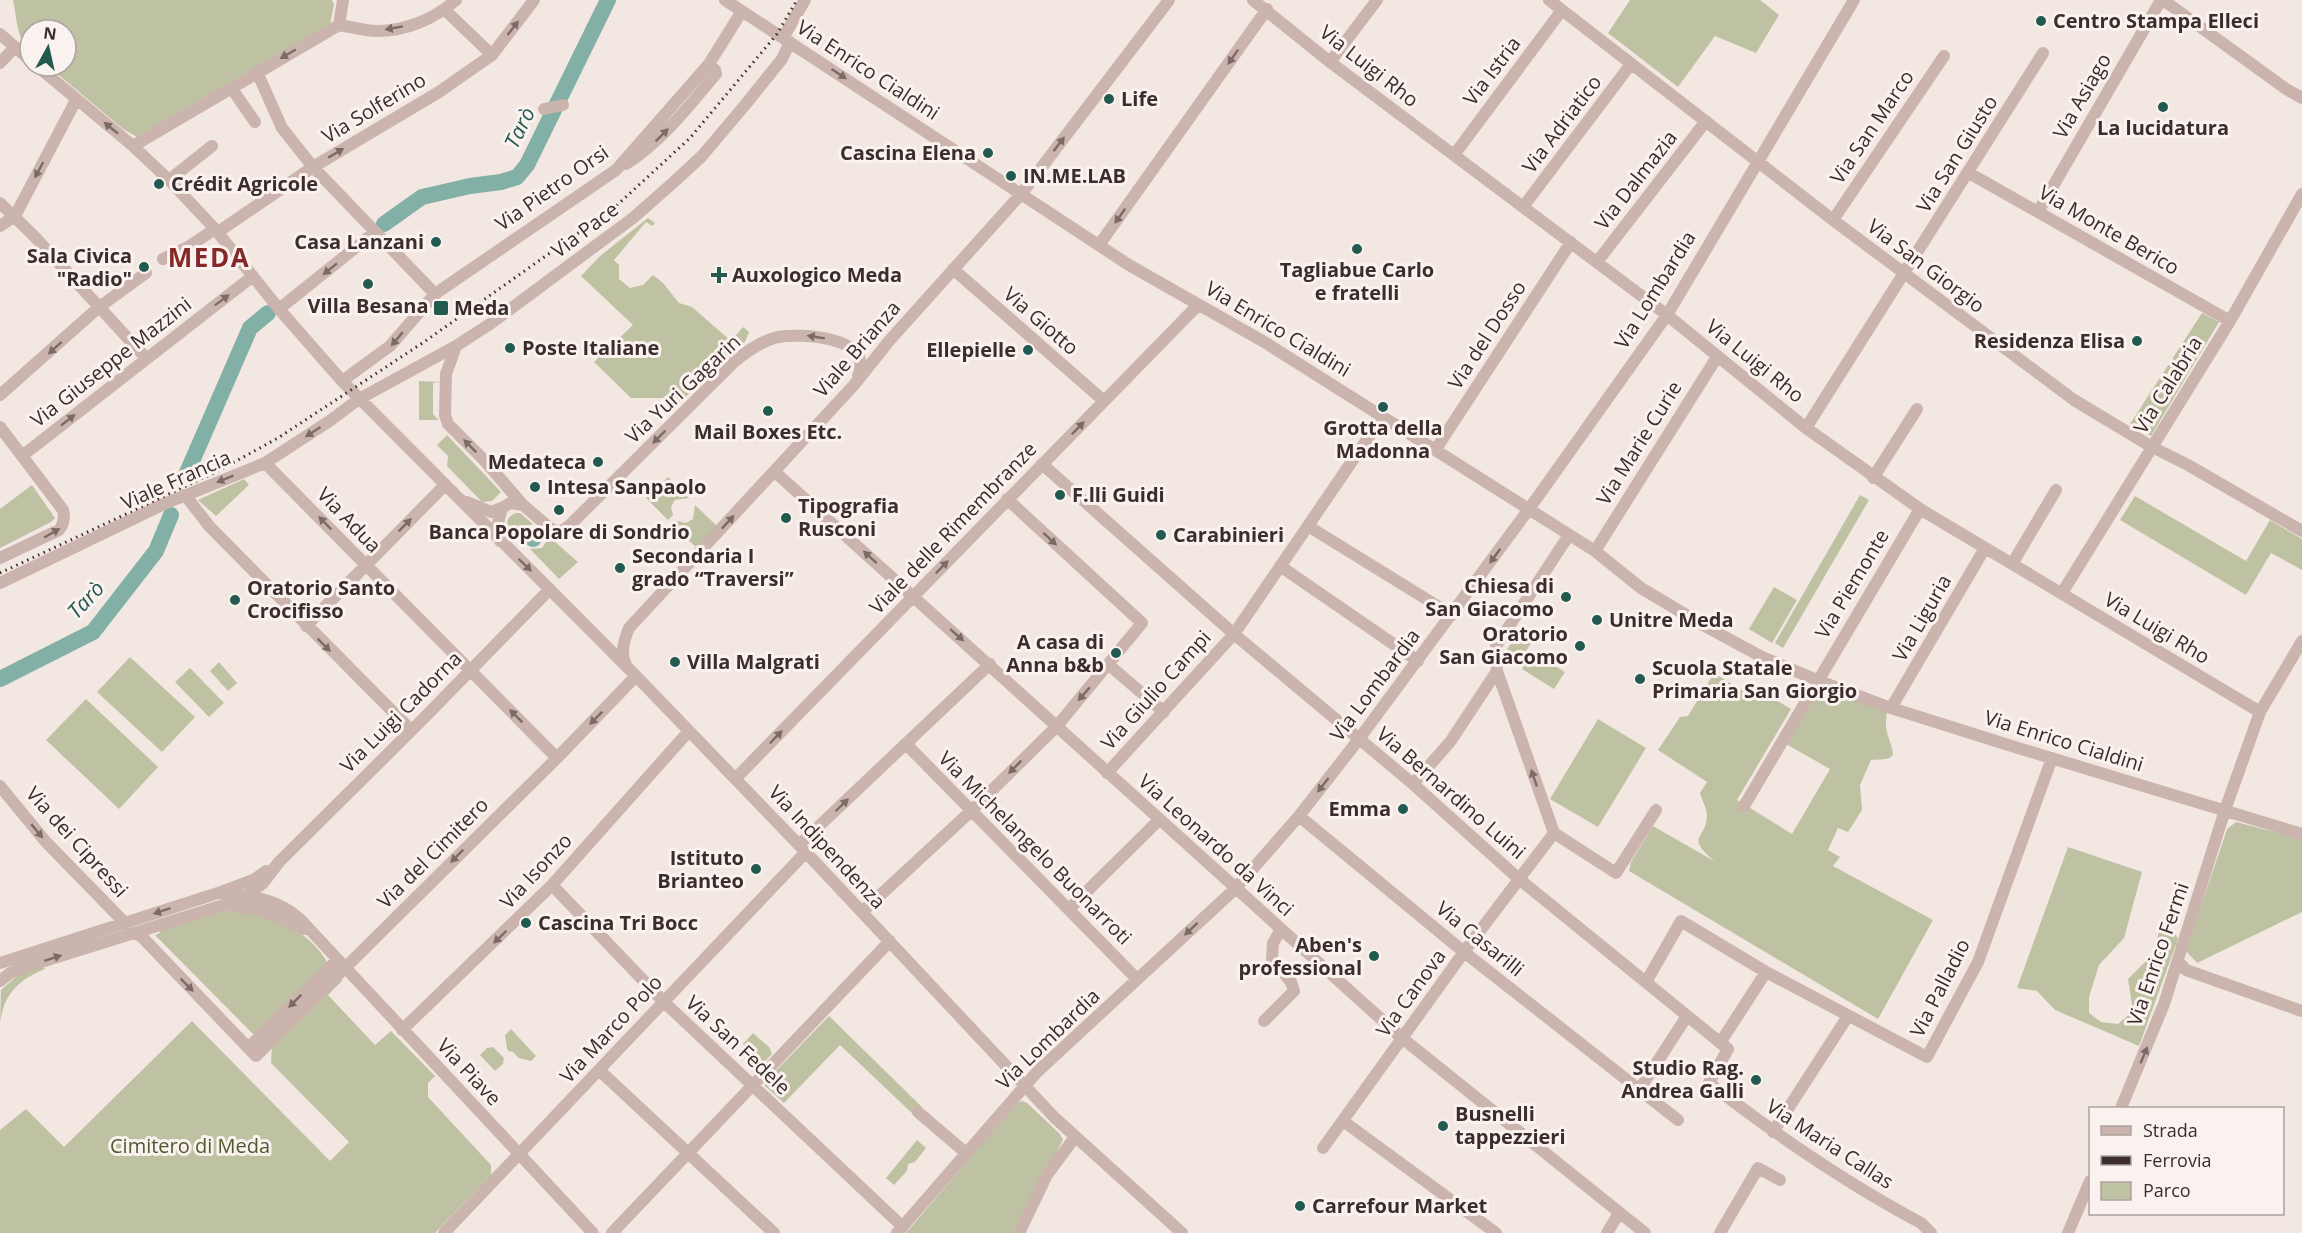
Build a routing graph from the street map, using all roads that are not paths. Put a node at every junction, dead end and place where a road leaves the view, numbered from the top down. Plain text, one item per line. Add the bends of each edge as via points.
1 (343, 0) edge
2 (456, 0) edge
3 (534, 0) edge
4 (725, 0) edge
5 (805, 0) edge
6 (1169, 0) edge
7 (1253, 0) edge
8 (1377, 0) edge
9 (1549, 0) edge
10 (1854, 0) edge
11 (2162, 0) edge
12 (1267, 9) junction
13 (445, 10) junction
14 (1562, 10) junction
15 (742, 11) junction
16 (339, 25) junction
17 (0, 34) edge
18 (786, 40) junction
19 (15, 47) junction
20 (18, 50) edge
21 (2043, 53) dead end
22 (492, 55) junction
23 (1944, 56) dead end
24 (1330, 62) junction
25 (0, 63) edge
26 (1631, 64) junction
27 (257, 72) junction
28 (50, 78) edge
29 (232, 89) junction
30 (2302, 98) edge
31 (76, 100) junction
32 (563, 105) dead end
33 (544, 109) dead end
34 (1706, 121) junction
35 (255, 122) dead end
36 (133, 146) junction
37 (212, 146) dead end
38 (1454, 155) junction
39 (1757, 160) junction
40 (313, 167) junction
41 (1969, 173) junction
42 (169, 180) junction
43 (1022, 193) junction
44 (2302, 194) edge
45 (0, 202) edge
46 (1524, 207) junction
47 (2038, 212) junction
48 (15, 216) junction
49 (1833, 220) junction
50 (0, 226) edge
51 (216, 231) junction
52 (375, 232) junction
53 (1570, 242) junction
54 (1099, 245) junction
55 (163, 259) dead end
56 (1597, 262) junction
57 (953, 269) junction
58 (146, 273) dead end
59 (1904, 274) junction
60 (253, 276) junction
61 (435, 294) junction
62 (1198, 304) junction
63 (98, 308) junction
64 (279, 309) junction
65 (1666, 315) junction
66 (2230, 321) junction
67 (889, 341) junction
68 (456, 346) junction
69 (849, 348) junction
70 (1717, 357) junction
71 (146, 358) junction
72 (342, 381) junction
73 (854, 385) junction
74 (0, 395) edge
75 (359, 399) junction
76 (1104, 401) junction
77 (1917, 410) dead end
78 (1383, 416) junction
79 (0, 427) edge
80 (1806, 429) junction
81 (2152, 447) junction
82 (1436, 449) junction
83 (22, 456) junction
84 (266, 463) junction
85 (1042, 464) junction
86 (775, 472) junction
87 (1873, 478) junction
88 (445, 485) junction
89 (2056, 490) dead end
90 (185, 495) junction
91 (1007, 499) junction
92 (523, 505) junction
93 (502, 508) junction
94 (1529, 509) junction
95 (1920, 509) junction
96 (1308, 526) junction
97 (2302, 531) edge
98 (1569, 534) junction
99 (500, 541) junction
100 (1985, 548) junction
101 (1595, 551) junction
102 (0, 558) edge
103 (2012, 564) junction
104 (366, 565) junction
105 (1280, 566) junction
106 (0, 583) edge
107 (550, 589) junction
108 (2062, 594) junction
109 (913, 596) junction
110 (1452, 615) junction
111 (306, 626) junction
112 (629, 628) junction
113 (1234, 634) junction
114 (600, 640) junction
115 (2302, 642) edge
116 (1418, 661) junction
117 (990, 664) junction
118 (1109, 665) junction
119 (626, 666) junction
120 (470, 670) junction
121 (1497, 671) junction
122 (636, 676) junction
123 (1817, 680) junction
124 (1891, 708) junction
125 (1164, 712) junction
126 (2260, 712) junction
127 (1057, 726) junction
128 (411, 730) junction
129 (689, 730) junction
130 (1359, 739) junction
131 (906, 744) junction
132 (557, 758) junction
133 (2052, 758) junction
134 (1107, 773) junction
135 (735, 779) junction
136 (1413, 784) junction
137 (0, 786) edge
138 (1744, 806) dead end
139 (1656, 810) dead end
140 (2225, 810) junction
141 (970, 812) junction
142 (1299, 816) junction
143 (1159, 820) junction
144 (1554, 833) junction
145 (2302, 834) edge
146 (803, 848) junction
147 (276, 866) junction
148 (1519, 879) junction
149 (552, 885) junction
150 (1235, 889) junction
151 (248, 895) junction
152 (220, 899) junction
153 (288, 909) junction
154 (1069, 909) junction
155 (862, 912) junction
156 (127, 929) junction
157 (1281, 930) junction
158 (316, 939) junction
159 (890, 941) junction
160 (1464, 952) junction
161 (2178, 961) junction
162 (0, 963) edge
163 (340, 964) junction
164 (1766, 972) junction
165 (1137, 979) junction
166 (0, 981) edge
167 (1646, 982) junction
168 (664, 1002) junction
169 (2302, 1011) edge
170 (1687, 1016) junction
171 (1848, 1016) junction
172 (1264, 1022) dead end
173 (402, 1030) junction
174 (1402, 1038) junction
175 (1720, 1043) junction
176 (252, 1052) joint
177 (599, 1070) junction
178 (752, 1084) junction
179 (1025, 1086) junction
180 (1640, 1090) junction
181 (2121, 1107) edge
182 (918, 1112) dead end
183 (1678, 1120) dead end
184 (1343, 1121) junction
185 (1773, 1132) junction
186 (1076, 1137) junction
187 (1323, 1148) dead end
188 (687, 1153) junction
189 (966, 1153) junction
190 (519, 1154) junction
191 (1780, 1180) dead end
192 (2089, 1186) edge
193 (1619, 1213) junction
194 (900, 1230) edge
195 (444, 1233) edge
196 (593, 1233) edge
197 (612, 1233) edge
198 (774, 1233) edge
199 (1019, 1233) edge
200 (1182, 1233) edge
201 (1496, 1233) edge
202 (1607, 1233) edge
203 (1645, 1233) edge
204 (1720, 1233) edge
205 (1930, 1233) edge
206 (2068, 1233) edge

1 - 16 street
2 - 13 street
22 -> 3 street, Via Solferino
4 - 15 street, Via Enrico Cialdini
5 - 18 street, Via Pace
43 -> 6 street, Viale Brianza
7 - 12 street, Via Luigi Rho
8 - 24 street
9 - 14 street, Via San Giorgio
10 - 39 street, Via Lombardia
11 - 30 street
11 - 47 street, Via Asiago
12 - 24 street, Via Luigi Rho
12 -> 54 street
13 -> 16 street via 420,24 377,31
13 - 22 street
14 - 26 street, Via San Giorgio
14 - 38 street, Via Istria
15 - 18 street, Via Enrico Cialdini
15 - 61 street, Via Pietro Orsi via 712,67 616,170
16 -> 27 street
17 - 19 street
18 -> 43 street, Via Enrico Cialdini
18 - 68 street, Via Pace via 782,59 702,156 674,183 568,268
19 - 20 street
19 - 25 street
21 - 41 street, Via San Giusto
40 -> 22 street, Via Solferino via 439,92
23 - 49 street, Via San Marco
24 - 38 street, Via Luigi Rho
26 - 34 street, Via San Giorgio
26 - 46 street, Via Adriatico
27 - 29 street
27 - 40 street via 282,128
28 - 31 street, Via Indipendenza
29 - 35 street
29 - 36 street
36 -> 31 street, Via Indipendenza
31 -> 48 street
32 - 33 street
34 - 39 street, Via San Giorgio
34 - 56 street, Via Dalmazia
36 - 42 street, Via Indipendenza
37 - 42 street
38 - 46 street, Via Luigi Rho
39 - 49 street, Via San Giorgio
39 - 65 street, Via Lombardia
40 - 51 street, Via Solferino
40 - 52 street
41 - 47 street, Via Monte Berico
41 - 59 street, Via San Giusto
42 - 51 street, Via Indipendenza
43 - 54 street, Via Enrico Cialdini
43 - 57 street, Viale Brianza
44 - 66 street, Via Calabria
45 - 48 street
46 - 53 street, Via Luigi Rho
47 - 66 street, Via Monte Berico
48 - 50 street
48 - 63 street
49 - 59 street, Via San Giorgio
51 - 55 street, Via Solferino
51 - 60 street, Via Indipendenza
52 - 61 street
52 -> 64 street
53 - 56 street, Via Luigi Rho
53 - 82 street, Via del Dosso
54 - 62 street, Via Enrico Cialdini
56 - 65 street, Via Luigi Rho
57 - 67 street, Viale Brianza
57 - 76 street, Via Giotto
58 - 63 street
59 - 80 street, Via San Giusto
59 - 81 street, Via San Giorgio via 2074,400
60 - 64 street, Via Indipendenza
71 -> 60 street, Via Giuseppe Mazzini
61 -> 72 street, Via Pietro Orsi via 390,346
62 - 76 street, Viale delle Rimembranze
62 - 78 street, Via Enrico Cialdini
63 - 71 street
63 -> 74 street
64 - 72 street, Via Indipendenza
65 - 70 street, Via Luigi Rho
65 - 94 street, Via Lombardia
66 - 81 street, Via Calabria
67 - 69 street, Via Yuri Gagarin via 871,352
67 - 73 street, Viale Brianza
68 - 75 street, Via Pace
92 -> 68 street via 448,424 446,374
69 - 73 street via 861,363
69 -> 92 street, Via Yuri Gagarin via 799,335 774,338 751,349 560,532
70 - 80 street, Via Luigi Rho
70 - 101 street, Via Marie Curie
83 -> 71 street, Via Giuseppe Mazzini
72 - 75 street, Via Indipendenza
73 - 86 street, Viale Brianza
75 -> 84 street, Viale Francia
75 - 88 street, Via Indipendenza
85 -> 76 street, Viale delle Rimembranze
77 - 87 street
78 - 82 street, Via Enrico Cialdini
78 - 96 street, Via Giulio Campi
79 - 83 street
80 - 87 street, Via Luigi Rho
81 - 97 street, Via San Giorgio
81 - 108 street, Via Calabria
82 - 94 street, Via Enrico Cialdini
102 -> 83 street via 59,531 64,521 63,510
84 -> 90 street, Viale Francia
104 -> 84 street, Via Adua
85 - 91 street, Viale delle Rimembranze
85 - 113 street, Via Bernardino Luini
109 -> 86 street, Via Leonardo da Vinci
112 -> 86 street, Viale Brianza
87 - 95 street, Via Luigi Rho
88 - 93 street, Via Indipendenza via 483,510
88 - 99 street, Via Indipendenza
104 -> 88 street
89 - 103 street
90 - 106 street, Viale Francia
90 - 111 street via 210,527
109 -> 91 street, Viale delle Rimembranze
91 -> 118 street via 1142,623
92 - 93 street, Via Indipendenza via 510,503
93 - 99 street via 498,524
94 - 98 street, Via Enrico Cialdini
94 -> 110 street, Via Lombardia
95 - 100 street, Via Luigi Rho
95 - 123 street, Via Piemonte
96 - 105 street, Via Giulio Campi
96 - 110 street
98 - 101 street, Via Enrico Cialdini
98 - 121 street via 1496,646
99 -> 107 street, Via Indipendenza
100 - 103 street, Via Luigi Rho
100 - 124 street, Via Liguria
101 - 123 street, Via Enrico Cialdini via 1641,588 1703,625 1762,657
103 - 108 street, Via Luigi Rho
104 - 111 street
104 - 120 street, Via Adua
105 - 113 street, Via Giulio Campi
105 - 116 street
107 - 114 street, Via Indipendenza
107 - 120 street, Via Luigi Cadorna
108 - 126 street, Via Luigi Rho
109 -> 117 street, Via Leonardo da Vinci
135 -> 109 street, Viale delle Rimembranze
110 - 116 street, Via Lombardia
111 -> 128 street
112 - 114 street, Viale Brianza via 615,639
112 - 119 street via 622,653
113 - 125 street, Via Giulio Campi
113 - 130 street, Via Bernardino Luini
114 - 119 street, Via Indipendenza
115 - 126 street, Via Enrico Fermi
116 - 130 street, Via Lombardia
117 - 127 street, Via Leonardo da Vinci
117 - 131 street, Via Marco Polo
118 - 125 street
118 -> 127 street
119 - 122 street, Via Indipendenza
120 - 128 street, Via Luigi Cadorna
132 -> 120 street, Via Adua
121 - 136 street via 1450,742
144 -> 121 street
122 - 129 street, Via Indipendenza
122 -> 132 street, Via del Cimitero
123 - 124 street, Via Enrico Cialdini
123 - 138 street
124 - 133 street, Via Enrico Cialdini
125 - 134 street, Via Giulio Campi
126 - 140 street, Via Enrico Fermi
127 - 134 street, Via Leonardo da Vinci
127 -> 141 street
128 - 147 street, Via Luigi Cadorna
129 - 135 street, Via Indipendenza
129 - 149 street, Via Isonzo
130 - 136 street, Via Bernardino Luini
130 -> 142 street, Via Lombardia
131 - 141 street, Via Michelangelo Buonarroti
146 -> 131 street, Via Marco Polo
132 -> 163 street, Via del Cimitero
133 - 140 street, Via Enrico Cialdini
133 - 171 street, Via Palladio via 1978,962 1927,1056
134 - 143 street, Via Leonardo da Vinci
135 - 146 street, Via Indipendenza
136 - 148 street, Via Bernardino Luini
137 -> 156 street, Via dei Cipressi
139 - 144 street via 1616,873
140 - 145 street, Via Enrico Cialdini
140 - 161 street, Via Enrico Fermi
141 - 154 street, Via Michelangelo Buonarroti
141 - 155 street
142 - 150 street, Via Lombardia
142 - 160 street, Via Casarilli
143 - 150 street, Via Leonardo da Vinci
143 - 154 street
144 - 148 street, Via Canova
146 - 155 street, Via Indipendenza
146 - 168 street, Via Marco Polo
147 - 151 street, Via Luigi Cadorna
147 - 152 street, Via Luigi Cadorna
147 - 153 street, Via Piave via 269,879 272,891
148 - 160 street, Via Canova
148 - 167 street, Via Bernardino Luini
149 - 168 street, Via San Fedele
149 -> 173 street, Via Isonzo
150 - 157 street, Via Leonardo da Vinci
150 -> 165 street, Via Lombardia
151 - 152 street, Via Luigi Cadorna
151 - 153 street, Via Piave
152 - 156 street, Via Luigi Cadorna
152 - 158 street, Via Piave via 266,911
153 - 158 street, Via Piave
154 - 165 street, Via Michelangelo Buonarroti
155 - 159 street, Via Indipendenza
156 - 162 street, Via Luigi Cadorna
166 -> 156 street, Via Luigi Cadorna via 22,968
156 -> 176 street, Via dei Cipressi via 142,937
157 - 172 street via 1273,943 1272,959 1294,991
157 - 174 street, Via Leonardo da Vinci
158 - 163 street, Via Piave
159 - 178 street
159 - 179 street, Via Indipendenza
160 - 174 street, Via Canova
160 - 180 street, Via Casarilli
161 - 169 street via 2186,970
181 -> 161 street, Via Enrico Fermi
163 - 173 street, Via Piave
163 - 176 street, Via del Cimitero
164 - 167 street via 1681,921
164 - 171 street
164 - 175 street
165 - 179 street, Via Lombardia
167 - 170 street, Via Bernardino Luini
168 - 177 street, Via Marco Polo
168 - 178 street, Via San Fedele
170 - 175 street, Via Bernardino Luini
170 - 180 street
171 - 185 street
173 - 190 street, Via Piave
174 - 184 street, Via Canova
174 - 193 street, Via Leonardo da Vinci
175 - 185 street, Via Maria Callas via 1728,1049 1709,1083
177 - 188 street
177 - 190 street, Via Marco Polo
178 - 188 street
178 - 194 street, Via San Fedele
179 - 186 street, Via Indipendenza
179 - 189 street, Via Lombardia
180 - 183 street, Via Casarilli
182 - 189 street
184 - 187 street, Via Canova
184 - 201 street
185 - 205 street, Via Maria Callas
186 - 199 street via 1047,1175
186 - 200 street, Via Indipendenza
188 - 197 street
188 - 198 street
189 - 194 street, Via Lombardia
190 - 195 street, Via Marco Polo
190 - 196 street, Via Piave
191 - 204 street via 1758,1168
192 - 206 street
193 - 202 street
193 - 203 street, Via Leonardo da Vinci

